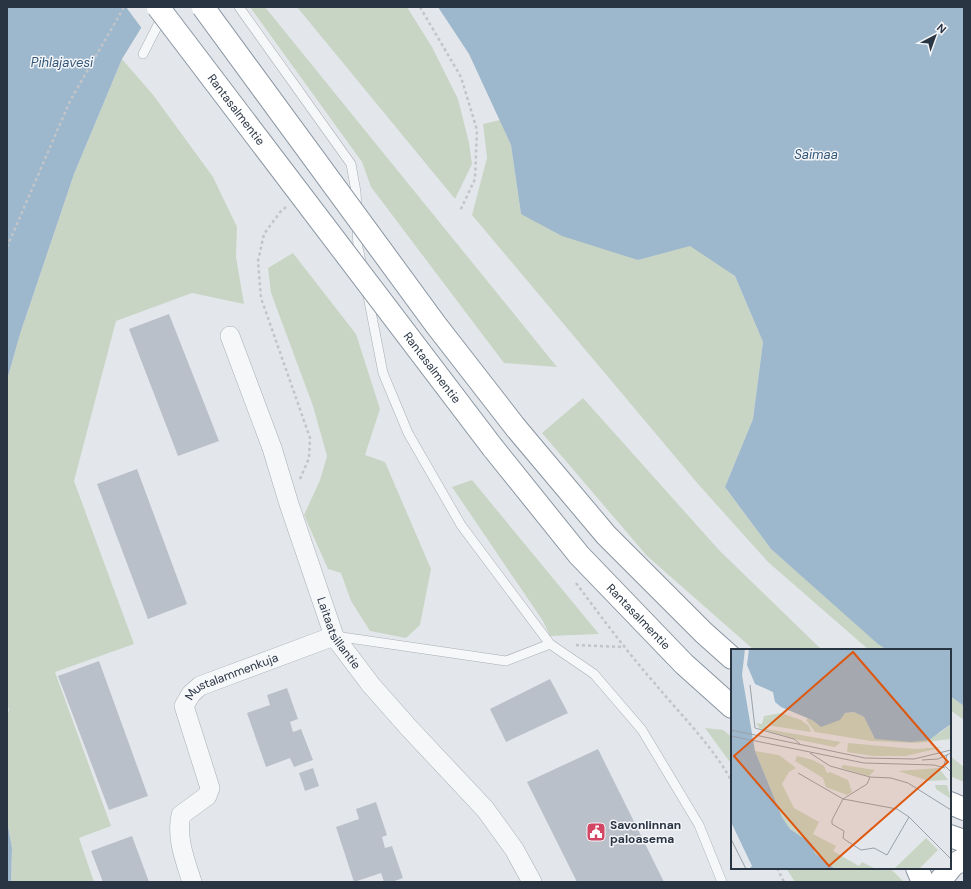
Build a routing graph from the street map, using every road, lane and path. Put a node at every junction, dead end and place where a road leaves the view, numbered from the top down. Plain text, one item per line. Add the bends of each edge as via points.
1 (124, 7) edge
2 (158, 7) edge
3 (168, 7) edge
4 (203, 7) edge
5 (239, 7) edge
6 (420, 7) edge
7 (143, 54) dead end
8 (288, 206) dead end
9 (460, 211) dead end
10 (7, 247) edge
11 (230, 336) dead end
12 (289, 504) junction
13 (574, 580) dead end
14 (334, 636) junction
15 (550, 644) junction
16 (624, 647) junction
17 (731, 657) edge
18 (731, 706) edge
19 (731, 780) edge
20 (951, 803) edge
21 (964, 809) edge
22 (951, 836) edge
23 (964, 841) edge
24 (964, 859) edge
25 (951, 867) edge
26 (778, 869) edge
27 (917, 869) edge
28 (950, 869) edge
29 (192, 882) edge
30 (532, 882) edge
31 (722, 882) edge
32 (784, 882) edge
33 (923, 882) edge
34 (939, 882) edge

1 - 10 path via 70,101
2 - 18 highway, Rantasalmentie, bridge via 493,448 579,555 684,664
3 - 7 lane
4 - 17 highway, bridge via 436,325 516,428 606,535
5 - 15 lane via 351,164 356,192 358,248 383,373 408,433 461,525
6 - 9 path via 461,77 477,130 475,179
8 - 12 path via 281,211 264,234 258,261 261,298 310,438 309,458
11 - 12 street, Laitaatsillantie via 272,448
12 - 14 street, Laitaatsillantie
13 - 16 path
14 - 15 lane via 506,661
14 - 29 street, Mustalammenkuja via 200,686 191,694 184,706 210,788 207,796 181,815 178,826 181,847
14 - 30 street, Laitaatsillantie via 371,685 485,809 514,849
15 - 16 path
15 - 31 lane via 594,674 642,730 699,825
16 - 19 path via 691,726
20 - 21 highway
22 - 23 highway
24 - 25 highway
26 - 32 path
27 - 33 highway
28 - 34 highway

